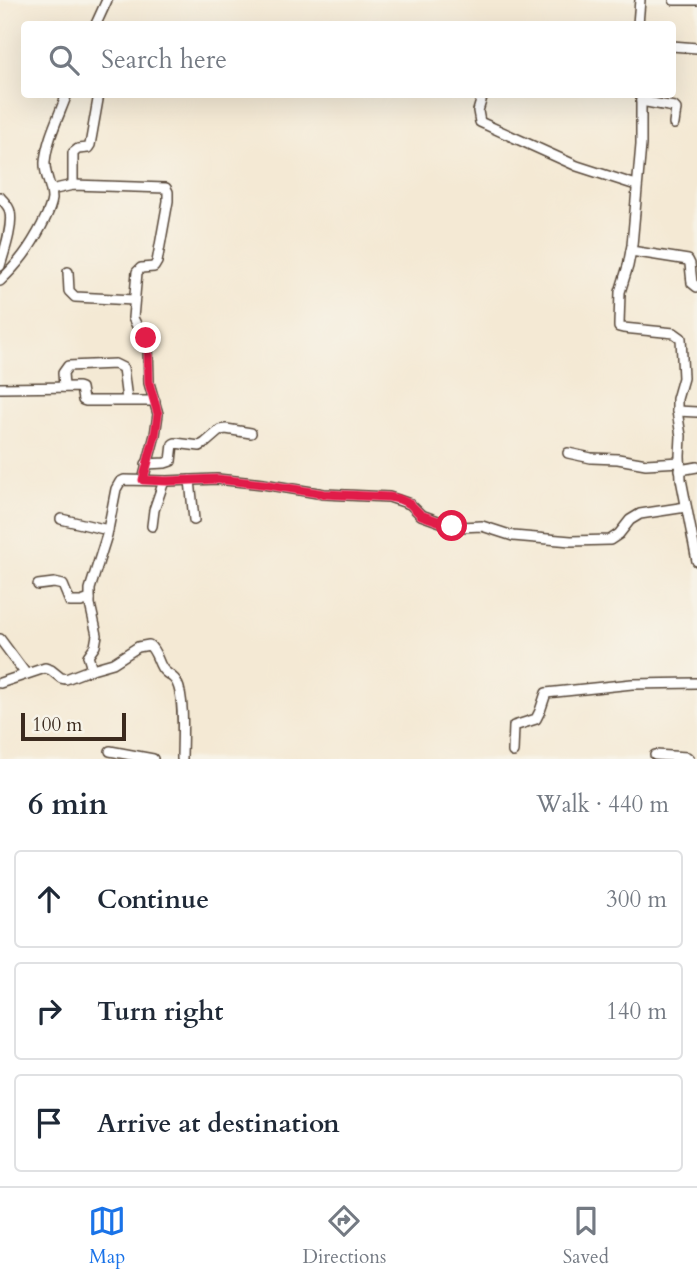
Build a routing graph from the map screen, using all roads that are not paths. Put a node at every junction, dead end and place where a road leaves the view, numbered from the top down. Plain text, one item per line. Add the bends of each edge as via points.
1 (107, 0) edge
2 (640, 0) edge
3 (674, 0) edge
4 (697, 0) edge
5 (97, 21) edge
6 (638, 21) edge
7 (676, 46) edge
8 (697, 48) edge
9 (66, 98) edge
10 (98, 98) edge
11 (482, 98) edge
12 (641, 98) edge
13 (674, 124) dead end
14 (636, 185) junction
15 (73, 186) junction
16 (51, 190) junction
17 (0, 197) edge
18 (631, 251) junction
19 (0, 266) edge
20 (68, 272) dead end
21 (0, 281) edge
22 (697, 287) edge
23 (134, 300) junction
24 (64, 387) junction
25 (0, 388) edge
26 (127, 400) junction
27 (155, 401) junction
28 (677, 411) junction
29 (697, 412) edge
30 (251, 433) dead end
31 (568, 453) dead end
32 (146, 464) junction
33 (680, 466) junction
34 (697, 467) edge
35 (143, 480) junction
36 (190, 480) junction
37 (164, 481) junction
38 (686, 507) junction
39 (61, 519) dead end
40 (194, 520) dead end
41 (152, 526) dead end
42 (108, 530) junction
43 (697, 561) edge
44 (38, 585) dead end
45 (90, 599) junction
46 (0, 639) edge
47 (92, 669) junction
48 (26, 674) junction
49 (0, 683) edge
50 (697, 683) edge
51 (110, 751) dead end
52 (513, 752) dead end
53 (655, 755) dead end
54 (153, 759) edge
55 (182, 759) edge
56 (689, 759) edge

1 - 5 street
2 - 6 street
3 - 4 street
7 - 8 street
9 - 16 street via 44,166
10 - 15 street via 90,145 73,153
11 - 14 street via 480,122 577,166
12 - 13 street via 674,107
12 - 14 street
14 - 18 street
15 - 16 street
15 - 23 street via 166,188 168,201 157,262 137,272
16 - 21 street via 50,209 32,246
17 - 19 street via 11,216
18 - 22 street via 688,260
18 - 28 street via 620,292 619,325 681,338 683,378
20 - 23 street via 69,291 75,297
23 - 27 street via 133,318 148,346 149,383
24 - 25 street
24 - 26 street via 81,388 86,401
24 - 26 street via 63,373 68,366 115,364 123,368
26 - 27 street
27 - 32 street via 157,423
28 - 29 street
28 - 33 street
30 - 32 street via 226,429 200,446 175,443 171,461
31 - 33 street
32 - 35 street
33 - 34 street
33 - 38 street
35 - 37 street
35 - 42 street via 127,479 117,485
36 - 37 street
36 - 38 street via 389,497 452,526 482,526 513,536 571,541 610,540 640,514
36 - 40 street
37 - 41 street
38 - 43 street
39 - 42 street
42 - 45 street
44 - 45 street via 63,585 70,602
45 - 47 street via 97,635 88,656
46 - 48 street
47 - 48 street via 63,679 49,669
47 - 55 street via 113,663 142,645 152,647 179,688
48 - 49 street
50 - 52 street via 546,693 536,719 514,726
51 - 54 street
53 - 56 street

